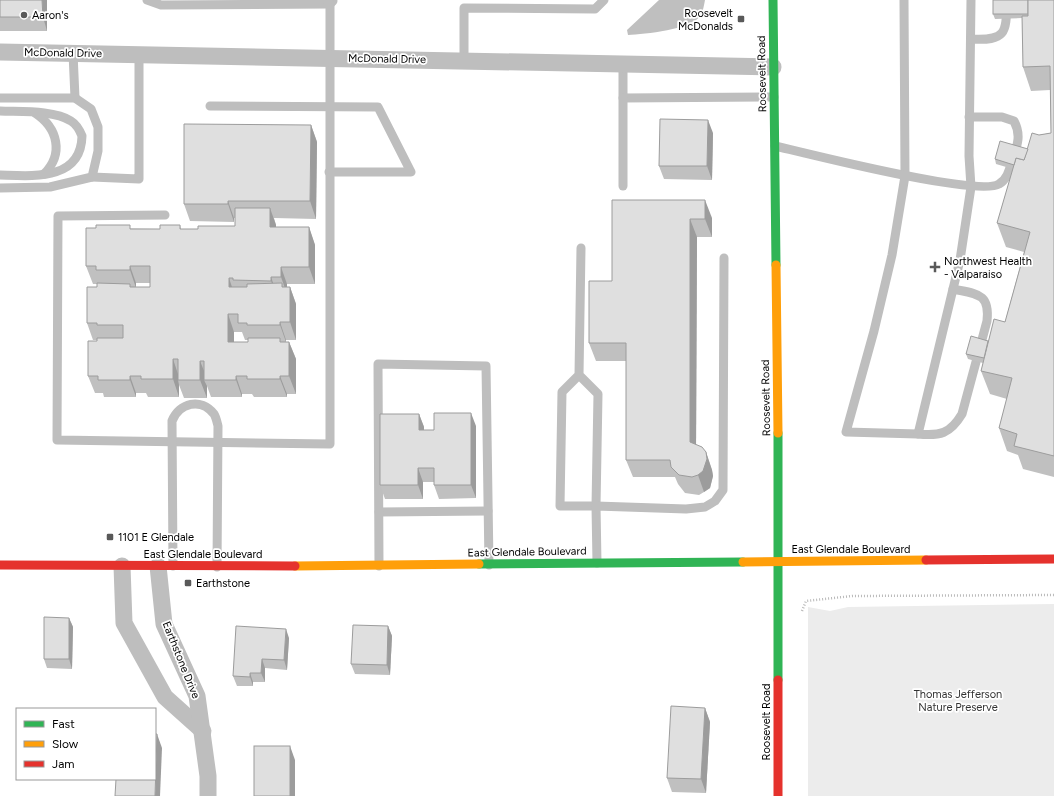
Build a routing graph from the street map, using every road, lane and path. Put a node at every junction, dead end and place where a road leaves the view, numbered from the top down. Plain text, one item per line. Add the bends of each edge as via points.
1 (147, 0) edge
2 (604, 0) edge
3 (773, 0) edge
4 (904, 0) edge
5 (971, 0) edge
6 (1007, 0) edge
7 (331, 1) edge
8 (464, 4) edge
9 (971, 39) junction
10 (0, 52) edge
11 (73, 54) junction
12 (139, 55) junction
13 (329, 58) junction
14 (464, 61) junction
15 (623, 64) junction
16 (773, 67) junction
17 (774, 97) junction
18 (0, 98) edge
19 (75, 98) junction
20 (623, 98) junction
21 (210, 106) dead end
22 (329, 106) junction
23 (0, 111) edge
24 (33, 112) junction
25 (969, 118) junction
26 (775, 146) junction
27 (66, 168) junction
28 (329, 172) junction
29 (43, 175) junction
30 (0, 176) edge
31 (905, 176) junction
32 (92, 178) junction
33 (623, 186) dead end
34 (50, 187) junction
35 (971, 187) junction
36 (0, 188) edge
37 (165, 215) dead end
38 (581, 248) dead end
39 (724, 258) dead end
40 (953, 289) junction
41 (579, 375) junction
42 (918, 434) junction
43 (172, 442) junction
44 (219, 442) junction
45 (596, 506) junction
46 (379, 512) junction
47 (488, 512) junction
48 (1054, 559) edge
49 (779, 561) junction
50 (596, 563) junction
51 (0, 565) edge
52 (489, 565) junction
53 (122, 566) junction
54 (166, 566) junction
55 (380, 566) junction
56 (218, 567) junction
57 (1054, 595) edge
58 (806, 601) dead end
59 (203, 731) junction
60 (208, 796) edge
61 (778, 796) edge

1 - 7 lane via 161,5
2 - 8 lane via 595,9
3 - 16 street, Roosevelt Road
4 - 31 lane
5 - 9 lane
6 - 9 lane via 1004,32 988,40
7 - 13 lane
8 - 14 lane
9 - 25 lane
10 - 11 street, McDonald Drive
11 - 12 street, McDonald Drive
11 - 19 lane
12 - 13 street, McDonald Drive
12 - 32 lane via 139,179
13 - 14 street, McDonald Drive
13 - 22 lane
14 - 15 street, McDonald Drive
15 - 16 street, McDonald Drive
15 - 20 lane
16 - 17 street, Roosevelt Road
17 - 20 lane
17 - 26 street, Roosevelt Road
18 - 19 lane
19 - 32 lane via 91,109 98,127 98,151
20 - 33 lane
21 - 22 lane
22 - 28 lane
22 - 28 lane via 378,106 411,172
23 - 24 lane
24 - 27 lane via 64,118 79,129 82,136 80,152
24 - 29 lane via 48,123 56,141 54,160
25 - 35 lane
25 - 35 lane via 1002,118 1014,121 1019,130 1018,146 1008,176 1000,184 988,188
26 - 31 lane
26 - 49 street, Roosevelt Road
27 - 29 lane
27 - 34 lane
28 - 44 lane via 330,444
29 - 30 lane
31 - 35 lane
31 - 42 lane via 892,255 846,432
32 - 34 lane
34 - 36 lane
35 - 40 lane
37 - 43 lane via 58,216 57,440
38 - 41 lane
39 - 45 lane via 722,490 715,501 705,507 686,509
40 - 42 lane
40 - 42 lane via 983,298 988,308 987,321 962,414 956,424 947,431 935,435
41 - 45 lane via 598,394
41 - 45 lane via 562,392 560,506
43 - 44 lane
43 - 44 lane via 172,421 176,412 183,406 199,405 208,408 215,415
43 - 54 lane
44 - 56 lane
45 - 50 lane
46 - 47 lane
46 - 47 lane via 378,364 486,366
46 - 55 lane
47 - 52 lane
48 - 49 street, East Glendale Boulevard
49 - 50 street, East Glendale Boulevard
49 - 61 street, Roosevelt Road
50 - 52 street, East Glendale Boulevard
51 - 53 street, East Glendale Boulevard
52 - 55 street, East Glendale Boulevard
53 - 54 street, East Glendale Boulevard
53 - 59 street, Earthstone Drive via 124,623 165,697
54 - 56 street, East Glendale Boulevard
54 - 59 street, Earthstone Drive via 164,624 197,696
55 - 56 street, East Glendale Boulevard
57 - 58 path via 852,596
59 - 60 street, Earthstone Drive

